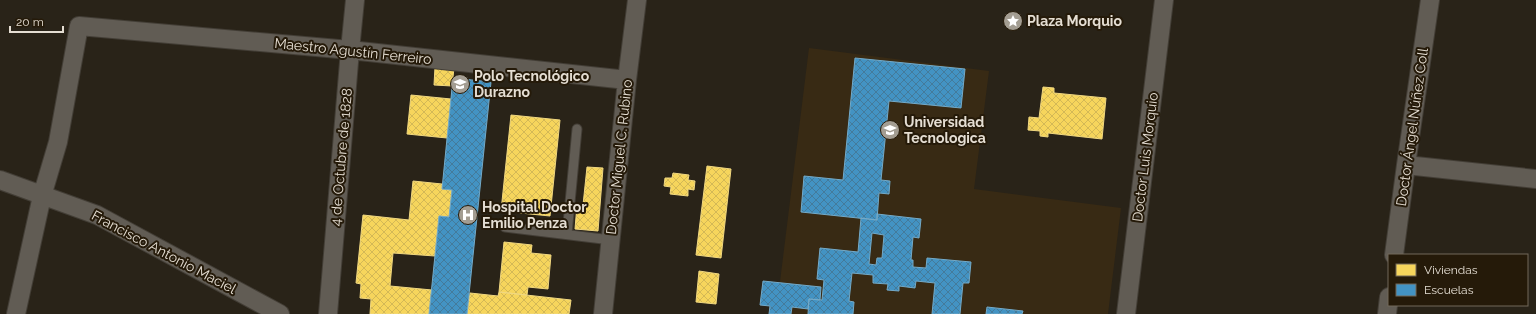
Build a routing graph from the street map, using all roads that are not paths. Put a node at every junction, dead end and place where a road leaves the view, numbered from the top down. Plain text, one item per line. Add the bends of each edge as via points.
1 (356, 0) edge
2 (637, 0) edge
3 (1164, 0) edge
4 (1430, 0) edge
5 (350, 50) junction
6 (627, 80) junction
7 (577, 129) dead end
8 (1406, 165) junction
9 (1536, 179) edge
10 (0, 180) edge
11 (42, 196) junction
12 (505, 227) dead end
13 (566, 234) junction
14 (611, 240) junction
15 (1394, 254) edge
16 (16, 314) edge
17 (280, 314) edge
18 (328, 314) edge
19 (602, 314) edge
20 (1126, 314) edge

1 - 5 street, 4 de Octubre de 1828
2 - 6 street, Doctor Miguel C. Rubino
3 - 20 street, Doctor Luis Morquio
4 - 8 street, Doctor Ángel Núñez Coll
5 - 6 street, Maestro Agustín Ferreiro
5 - 11 street, Maestro Agustín Ferreiro via 79,26 58,142
5 - 18 street, 4 de Octubre de 1828
6 - 14 street, Doctor Miguel C. Rubino
7 - 13 lane
8 - 9 street
8 - 15 street, Doctor Ángel Núñez Coll
10 - 11 street, Francisco Antonio Maciel
11 - 16 street
11 - 17 street, Francisco Antonio Maciel via 97,215
12 - 13 lane
13 - 14 lane
14 - 19 street, Doctor Miguel C. Rubino

